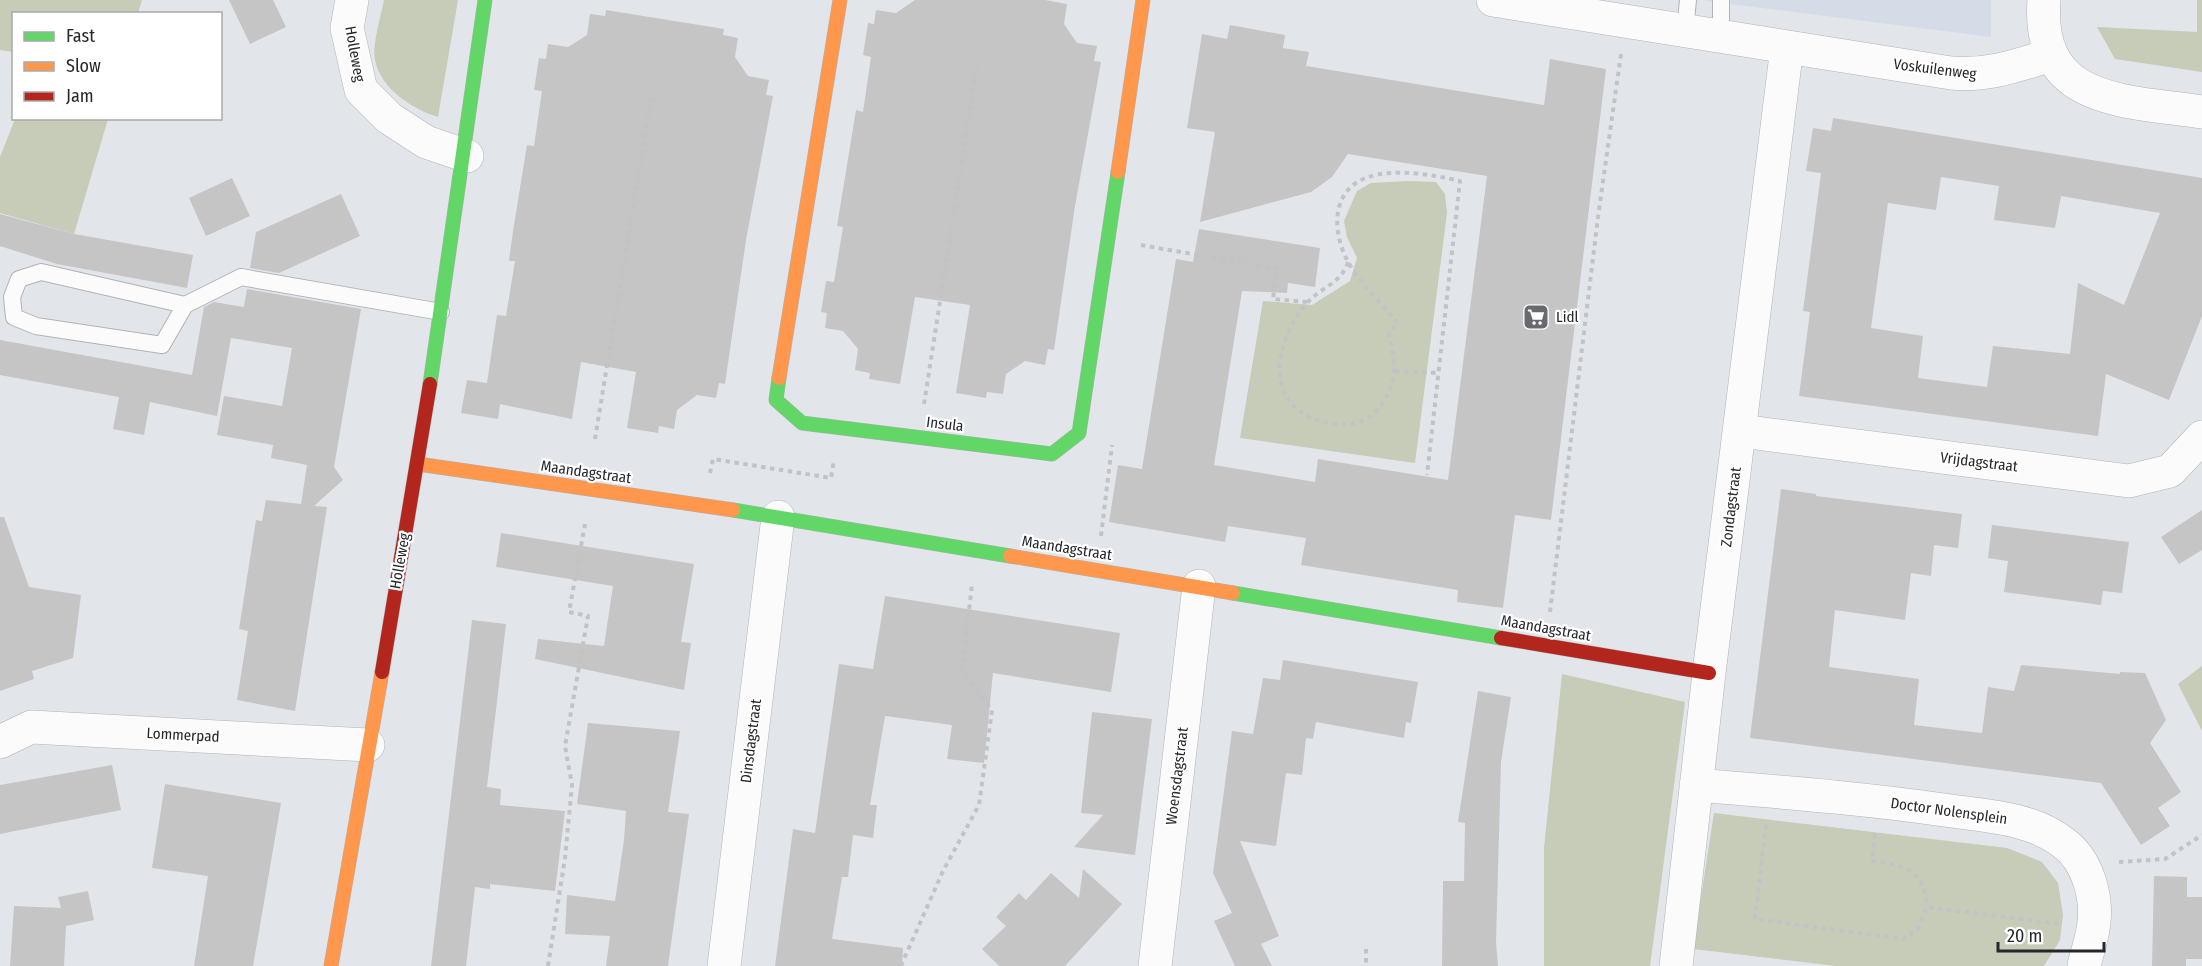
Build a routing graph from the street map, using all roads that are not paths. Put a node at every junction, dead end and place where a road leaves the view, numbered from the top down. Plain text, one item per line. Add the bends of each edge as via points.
1 (352, 0) edge
2 (485, 0) edge
3 (840, 0) edge
4 (1143, 0) edge
5 (1493, 0) edge
6 (1721, 0) edge
7 (2044, 0) edge
8 (1687, 15) edge
9 (1721, 37) junction
10 (1787, 47) junction
11 (2051, 55) junction
12 (2202, 112) edge
13 (467, 156) junction
14 (185, 305) junction
15 (441, 312) junction
16 (1741, 431) junction
17 (2202, 437) edge
18 (417, 464) junction
19 (778, 517) junction
20 (1199, 586) junction
21 (1709, 673) junction
22 (0, 742) edge
23 (368, 745) junction
24 (1696, 785) junction
25 (331, 966) edge
26 (724, 966) edge
27 (1155, 966) edge
28 (1676, 966) edge
29 (2084, 966) edge

1 - 13 street, Holleweg via 347,28 361,90 389,118 426,142
2 - 13 street, Holleweg
3 - 4 street, Insula via 776,400 802,423 1052,454 1079,433
5 - 8 street, Voskuilenweg via 1626,21
6 - 9 lane
7 - 11 street via 2043,32
8 - 9 street, Voskuilenweg
9 - 10 street, Voskuilenweg
10 - 11 street, Voskuilenweg via 1968,75 2001,72
10 - 16 street, Zondagstraat
11 - 12 street via 2067,78 2087,92
13 - 15 street, Holleweg
14 - 14 lane via 41,272 19,279 12,297 14,317 36,326 162,345
14 - 15 lane via 241,277
15 - 18 street, Holleweg
16 - 17 street, Vrijdagstraat via 2128,481 2170,471
16 - 21 street, Zondagstraat
18 - 19 street, Maandagstraat
18 - 23 street, Holleweg
19 - 20 street, Maandagstraat
19 - 26 street, Dinsdagstraat
20 - 21 street, Maandagstraat
20 - 27 street, Woensdagstraat
21 - 24 street, Zondagstraat
22 - 23 street, Lommerpad via 31,727
23 - 25 street, Holleweg
24 - 28 street, Zondagstraat
24 - 29 street, Doctor Nolensplein via 1879,801 2020,821 2066,844 2082,864 2092,890 2095,921

